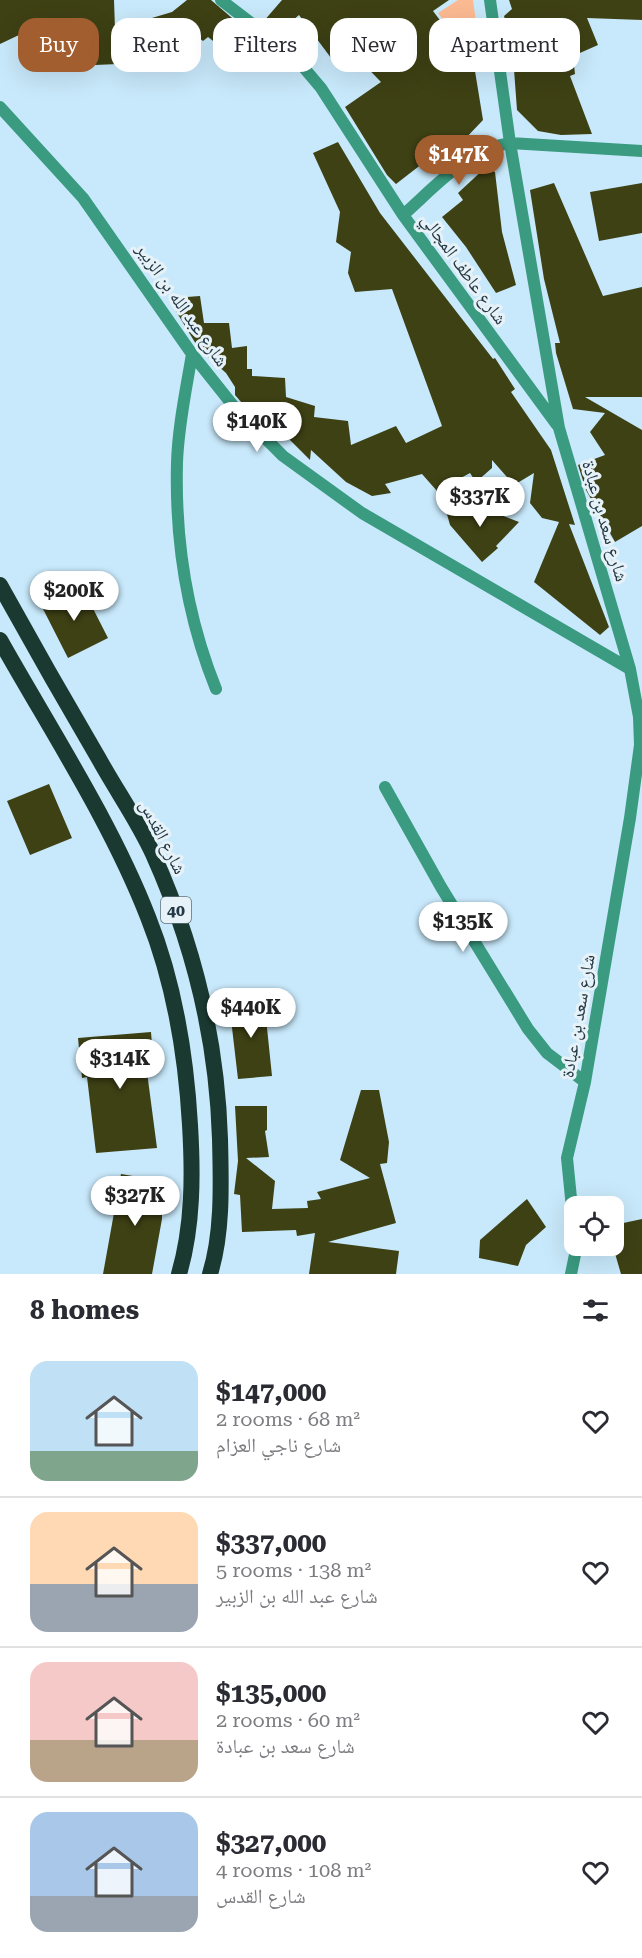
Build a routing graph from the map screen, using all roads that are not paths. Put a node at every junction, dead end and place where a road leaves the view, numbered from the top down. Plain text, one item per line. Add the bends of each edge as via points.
1 (221, 0) edge
2 (490, 0) edge
3 (0, 107) edge
4 (510, 143) junction
5 (642, 151) edge
6 (403, 215) junction
7 (192, 354) junction
8 (559, 428) junction
9 (0, 585) edge
10 (0, 640) edge
11 (630, 669) junction
12 (216, 689) dead end
13 (641, 745) edge
14 (385, 787) dead end
15 (585, 1082) junction
16 (571, 1196) edge
17 (575, 1256) edge
18 (179, 1274) edge
19 (210, 1274) edge
20 (571, 1274) edge

1 - 6 street, شارع عاطف المجالي via 294,57 321,88
2 - 4 street, شارع سعد بن عبادة
3 - 7 street, شارع عبد الله بن الزبير via 83,198
4 - 5 street
4 - 6 street via 472,156
4 - 8 street, شارع سعد بن عبادة
6 - 8 street, شارع عاطف المجالي
7 - 11 street, شارع عبد الله بن الزبير via 259,435 328,491
7 - 12 street via 177,462 177,505 189,605
8 - 11 street, شارع سعد بن عبادة
9 - 19 highway, شارع القدس / 40 via 152,851 194,963 213,1041 219,1108 219,1220
10 - 18 highway, 40 via 123,858 149,918 166,974 185,1054 192,1156 190,1217
11 - 13 street, شارع سعد بن عبادة
13 - 15 street, شارع سعد بن عبادة
14 - 15 street via 528,1029 547,1053
15 - 16 street, شارع سعد بن عبادة via 567,1158
17 - 20 street

